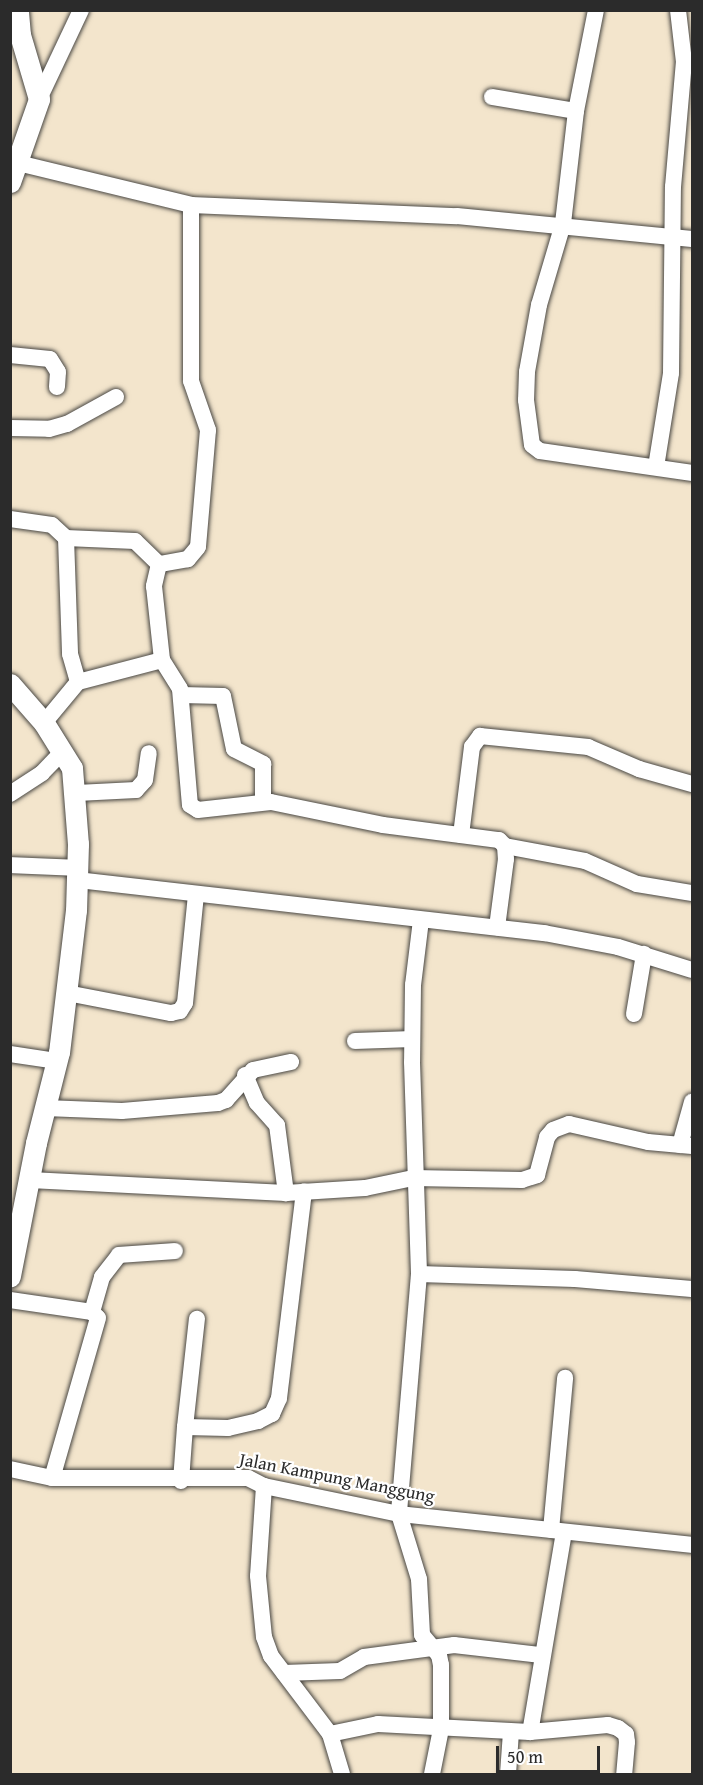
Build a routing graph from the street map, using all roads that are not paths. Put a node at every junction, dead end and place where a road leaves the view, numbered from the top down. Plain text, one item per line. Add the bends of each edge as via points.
1 (81, 10) edge
2 (596, 10) edge
3 (678, 10) edge
4 (16, 21) edge
5 (492, 97) dead end
6 (39, 99) junction
7 (576, 111) junction
8 (14, 172) edge
9 (191, 205) junction
10 (563, 224) junction
11 (672, 237) junction
12 (693, 239) edge
13 (10, 355) edge
14 (57, 387) dead end
15 (116, 397) dead end
16 (10, 428) edge
17 (656, 467) junction
18 (693, 474) edge
19 (10, 519) edge
20 (66, 538) junction
21 (159, 564) junction
22 (162, 660) junction
23 (78, 682) junction
24 (10, 684) edge
25 (181, 695) junction
26 (18, 700) edge
27 (44, 723) junction
28 (63, 751) junction
29 (149, 753) dead end
30 (693, 784) edge
31 (77, 793) junction
32 (10, 794) edge
33 (263, 802) junction
34 (461, 835) junction
35 (505, 846) junction
36 (10, 865) edge
37 (78, 874) junction
38 (693, 893) edge
39 (196, 895) junction
40 (421, 920) junction
41 (497, 927) junction
42 (644, 954) junction
43 (693, 970) edge
44 (68, 993) junction
45 (634, 1014) dead end
46 (412, 1039) junction
47 (355, 1041) dead end
48 (10, 1054) edge
49 (57, 1061) junction
50 (291, 1062) dead end
51 (245, 1075) junction
52 (693, 1102) edge
53 (45, 1108) junction
54 (686, 1145) edge
55 (413, 1178) junction
56 (30, 1180) junction
57 (304, 1192) junction
58 (286, 1193) junction
59 (175, 1251) dead end
60 (418, 1274) junction
61 (10, 1276) edge
62 (693, 1289) edge
63 (10, 1300) edge
64 (92, 1312) junction
65 (197, 1319) dead end
66 (565, 1378) dead end
67 (185, 1427) junction
68 (10, 1469) edge
69 (52, 1478) junction
70 (181, 1481) junction
71 (264, 1486) junction
72 (399, 1514) junction
73 (557, 1531) junction
74 (693, 1545) edge
75 (432, 1647) junction
76 (541, 1655) junction
77 (284, 1673) junction
78 (441, 1729) junction
79 (530, 1731) junction
80 (511, 1732) junction
81 (330, 1734) junction
82 (342, 1774) edge
83 (432, 1774) edge
84 (508, 1774) edge
85 (624, 1774) edge

1 - 6 street
2 - 7 street
3 - 11 street via 684,62
4 - 6 street
5 - 7 street
6 - 8 street
7 - 10 street
8 - 9 street
9 - 10 street
9 - 21 street via 191,381 207,424 207,446 196,553 188,560
10 - 11 street
10 - 17 street via 539,305 527,372 526,400 533,447
11 - 12 street
11 - 17 street via 671,373
13 - 14 street via 50,359 58,372
15 - 16 street via 68,424 50,429
17 - 18 street
19 - 20 street via 59,527
20 - 21 street via 135,542
20 - 23 street via 70,654
21 - 22 street via 154,586
22 - 23 street
22 - 25 street via 179,683
23 - 27 street
24 - 26 street
25 - 33 street via 223,696 234,748 263,765
25 - 33 street via 191,807 198,810
26 - 27 street
27 - 28 street
28 - 31 street via 72,768
28 - 32 street via 42,773
29 - 31 street via 145,780 136,790
30 - 34 street via 639,769 588,747 480,736 472,747
31 - 37 street
33 - 34 street
34 - 35 street via 493,838
35 - 38 street via 585,861 637,884
35 - 41 street
36 - 37 street
37 - 39 street
37 - 44 street
39 - 40 street
39 - 44 street via 180,1011 171,1013
40 - 41 street
40 - 46 street via 413,985
41 - 42 street
42 - 43 street
42 - 45 street
44 - 49 street
46 - 47 street
46 - 55 street
48 - 49 street
49 - 53 street
50 - 51 street
51 - 53 street via 232,1094 218,1103 122,1111
51 - 58 street via 262,1110 277,1125
52 - 54 street
53 - 56 street
54 - 55 street via 560,1125 547,1137 534,1178
55 - 57 street via 365,1188
55 - 60 street
56 - 58 street
56 - 61 street
57 - 58 street
57 - 67 street via 279,1398 272,1414 228,1428
59 - 64 street via 123,1253 115,1258 102,1276
60 - 62 street via 575,1279
60 - 72 street
63 - 64 street
64 - 69 street via 98,1322
65 - 67 street
66 - 73 street
67 - 70 street
68 - 69 street, Jalan Kampung Manggung
69 - 70 street, Jalan Kampung Manggung
70 - 71 street, Jalan Kampung Manggung via 224,1476 248,1478
71 - 72 street, Jalan Kampung Manggung
71 - 77 street via 258,1605 264,1637
72 - 73 street, Jalan Kampung Manggung
72 - 75 street via 419,1579 422,1635
73 - 74 street, Jalan Kampung Manggung
73 - 76 street
75 - 76 street via 471,1645
75 - 77 street via 364,1657 340,1671
75 - 78 street via 441,1665
76 - 79 street
77 - 81 street
78 - 80 street
78 - 81 street via 378,1724
78 - 83 street
79 - 80 street
79 - 85 street via 608,1725 618,1728 626,1734
80 - 84 street
81 - 82 street

